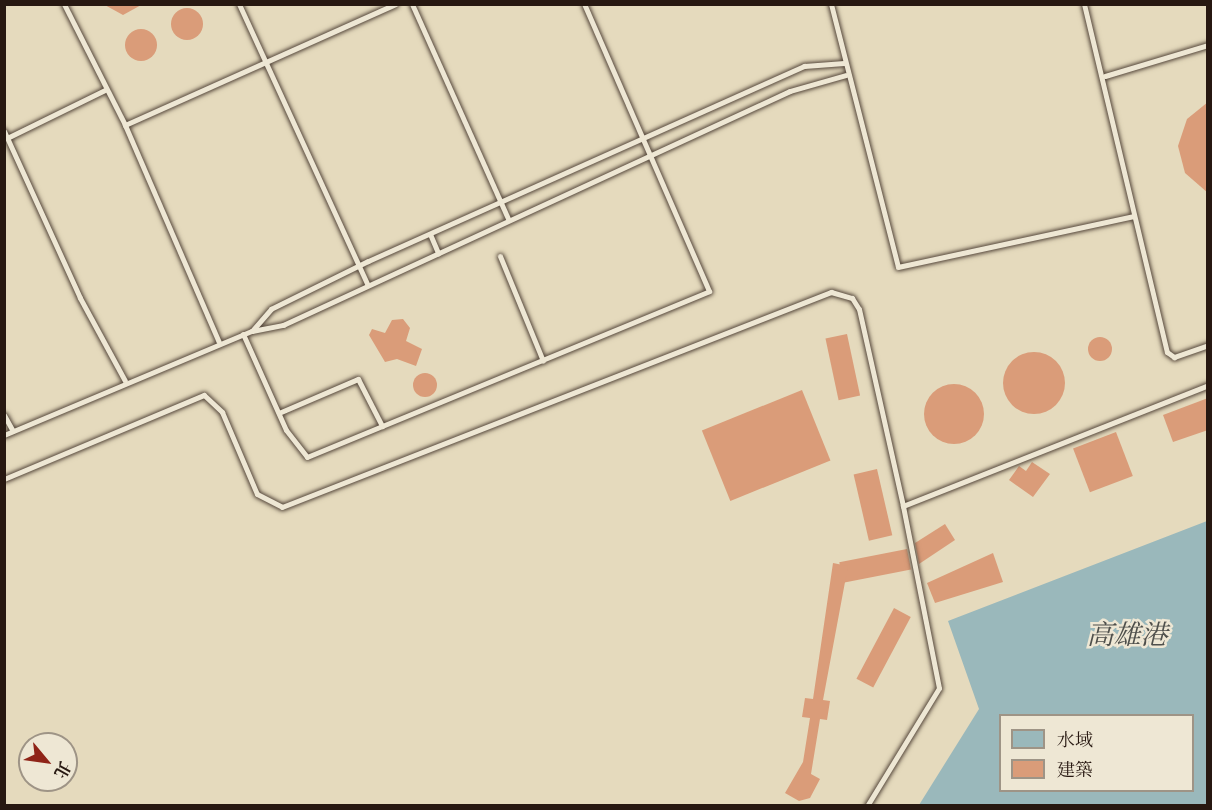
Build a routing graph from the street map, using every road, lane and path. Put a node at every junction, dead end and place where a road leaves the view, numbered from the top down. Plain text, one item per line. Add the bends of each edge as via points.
1 (64, 4) edge
2 (239, 4) edge
3 (395, 4) edge
4 (412, 4) edge
5 (584, 4) edge
6 (831, 4) edge
7 (1084, 4) edge
8 (1208, 45) edge
9 (844, 63) junction
10 (265, 64) junction
11 (846, 75) junction
12 (1105, 76) junction
13 (105, 90) junction
14 (125, 125) junction
15 (4, 131) edge
16 (645, 138) junction
17 (6, 139) edge
18 (653, 155) junction
19 (502, 205) junction
20 (1133, 216) junction
21 (508, 219) junction
22 (430, 234) junction
23 (438, 253) junction
24 (500, 256) dead end
25 (358, 266) junction
26 (367, 285) junction
27 (252, 330) junction
28 (243, 334) junction
29 (219, 342) junction
30 (1208, 345) edge
31 (543, 361) junction
32 (125, 381) junction
33 (1208, 385) edge
34 (281, 412) junction
35 (4, 415) edge
36 (382, 426) junction
37 (13, 431) junction
38 (4, 435) edge
39 (4, 479) edge
40 (903, 506) junction
41 (867, 806) edge

1 - 13 lane
2 - 10 lane
3 - 10 lane
4 - 19 lane
5 - 16 lane
6 - 9 lane
7 - 12 lane
8 - 12 lane
9 - 11 lane
9 - 16 lane via 804,66
10 - 14 lane
10 - 25 lane
11 - 18 lane via 790,91
11 - 20 lane via 898,267
12 - 20 lane
13 - 14 lane
13 - 17 lane
14 - 29 lane
15 - 17 lane
16 - 18 lane
16 - 19 lane
17 - 32 lane via 80,298
18 - 21 lane
18 - 31 lane via 709,291
19 - 21 lane
19 - 22 lane
20 - 30 lane via 1167,352 1174,357
21 - 23 lane
22 - 23 lane
22 - 25 lane
23 - 26 lane
24 - 31 lane
25 - 26 lane
25 - 27 lane via 271,309
26 - 27 lane via 283,325
27 - 28 lane
28 - 29 lane
28 - 34 lane
29 - 32 lane
31 - 36 lane
32 - 37 lane
33 - 40 lane
34 - 36 lane via 294,444 307,457
34 - 36 lane via 358,379
35 - 37 lane
37 - 38 lane
39 - 40 lane via 204,394 222,412 257,494 282,507 831,292 852,298 859,309
40 - 41 lane via 939,688

